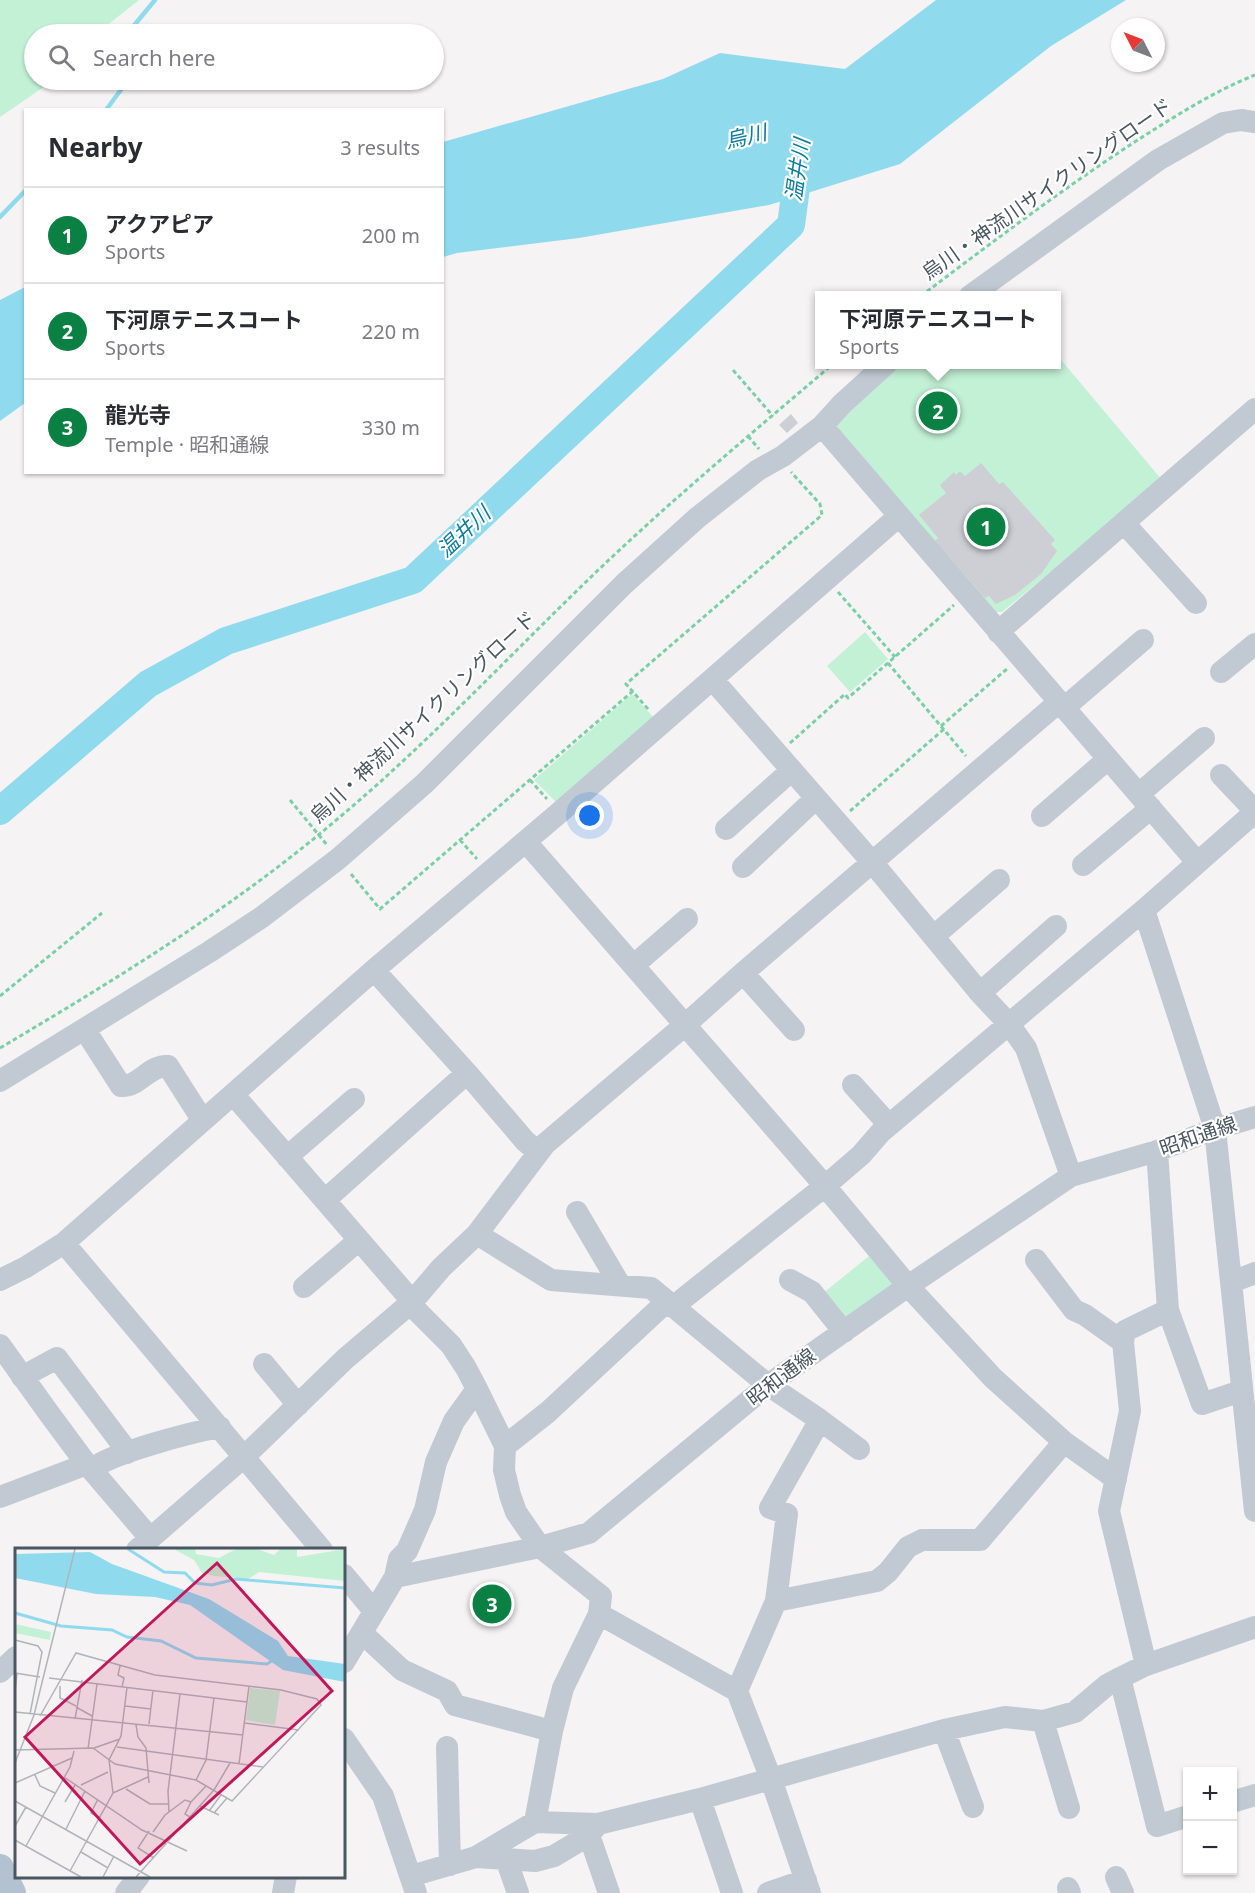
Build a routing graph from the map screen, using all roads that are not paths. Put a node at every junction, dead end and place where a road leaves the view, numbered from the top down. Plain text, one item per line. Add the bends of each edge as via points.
1 (1255, 122) edge
2 (977, 291) edge
3 (880, 369) edge
4 (1255, 409) edge
5 (822, 426) junction
6 (899, 516) junction
7 (1124, 523) junction
8 (1196, 603) dead end
9 (999, 632) junction
10 (1143, 640) dead end
11 (1255, 644) edge
12 (1221, 672) dead end
13 (713, 680) junction
14 (1062, 705) junction
15 (1204, 738) dead end
16 (1108, 759) junction
17 (785, 762) junction
18 (1221, 775) dead end
19 (816, 798) junction
20 (1145, 801) junction
21 (1255, 812) edge
22 (1042, 816) dead end
23 (726, 829) dead end
24 (526, 842) junction
25 (872, 862) junction
26 (1197, 862) junction
27 (1083, 865) dead end
28 (743, 867) dead end
29 (999, 880) dead end
30 (1144, 910) junction
31 (687, 919) dead end
32 (1056, 926) dead end
33 (934, 936) junction
34 (634, 965) junction
35 (374, 969) junction
36 (743, 973) junction
37 (980, 993) junction
38 (1009, 1024) junction
39 (685, 1025) junction
40 (85, 1030) junction
41 (794, 1030) dead end
42 (467, 1073) junction
43 (0, 1081) edge
44 (852, 1085) dead end
45 (233, 1094) junction
46 (354, 1099) dead end
47 (1255, 1117) edge
48 (204, 1119) junction
49 (889, 1125) junction
50 (1215, 1129) junction
51 (1157, 1151) junction
52 (538, 1152) junction
53 (287, 1156) junction
54 (1071, 1176) junction
55 (825, 1186) junction
56 (325, 1200) junction
57 (577, 1212) dead end
58 (477, 1234) junction
59 (359, 1240) junction
60 (64, 1243) junction
61 (1036, 1260) dead end
62 (1255, 1273) edge
63 (0, 1280) edge
64 (790, 1280) dead end
65 (1232, 1282) junction
66 (620, 1285) junction
67 (908, 1286) junction
68 (304, 1287) dead end
69 (412, 1302) junction
70 (674, 1306) junction
71 (1168, 1310) junction
72 (844, 1332) junction
73 (1123, 1342) junction
74 (0, 1345) edge
75 (264, 1364) dead end
76 (22, 1377) junction
77 (768, 1385) junction
78 (477, 1389) junction
79 (1241, 1391) junction
80 (298, 1404) junction
81 (820, 1420) junction
82 (220, 1427) junction
83 (1064, 1442) junction
84 (505, 1446) junction
85 (860, 1449) dead end
86 (127, 1453) junction
87 (245, 1456) junction
88 (89, 1466) junction
89 (1116, 1479) junction
90 (0, 1497) edge
91 (1255, 1511) edge
92 (144, 1544) edge
93 (540, 1547) junction
94 (320, 1548) edge
95 (345, 1576) edge
96 (395, 1577) junction
97 (776, 1601) junction
98 (374, 1611) junction
99 (599, 1614) junction
100 (1255, 1627) edge
101 (362, 1633) junction
102 (15, 1658) edge
103 (345, 1660) edge
104 (1146, 1665) junction
105 (0, 1672) edge
106 (1120, 1678) junction
107 (737, 1691) junction
108 (1043, 1721) junction
109 (944, 1730) junction
110 (552, 1731) junction
111 (345, 1743) edge
112 (447, 1748) dead end
113 (771, 1779) junction
114 (1255, 1795) edge
115 (700, 1799) junction
116 (1237, 1801) edge
117 (973, 1807) dead end
118 (1069, 1808) dead end
119 (1183, 1818) edge
120 (535, 1822) junction
121 (593, 1829) junction
122 (476, 1857) junction
123 (506, 1860) junction
124 (450, 1865) junction
125 (0, 1868) edge
126 (137, 1878) edge
127 (286, 1878) edge
128 (413, 1885) edge
129 (808, 1887) edge
130 (12, 1893) edge
131 (126, 1893) edge
132 (283, 1893) edge
133 (518, 1893) edge
134 (609, 1893) edge
135 (732, 1893) edge
136 (768, 1893) edge

1 - 2 street via 1223,123 1158,160
3 - 5 street
4 - 7 street
5 - 6 street
5 - 40 street via 697,518 624,584 425,783 338,859 262,917
6 - 9 street
6 - 13 street
7 - 8 street
7 - 9 street
9 - 14 street
10 - 14 street
11 - 12 street
13 - 17 street
13 - 24 street
14 - 16 street
14 - 25 street
15 - 20 street
16 - 20 street
16 - 22 street
17 - 19 street
17 - 23 street
18 - 21 street
19 - 25 street
19 - 28 street
20 - 26 street
20 - 27 street
21 - 26 street
24 - 34 street
24 - 35 street
25 - 33 street
25 - 36 street
26 - 30 street
29 - 33 street
30 - 38 street
30 - 50 street
31 - 34 street
32 - 37 street
33 - 37 street
34 - 39 street
35 - 42 street
35 - 45 street
36 - 39 street
36 - 41 street
37 - 38 street
38 - 49 street
38 - 54 street via 1026,1048
39 - 52 street
39 - 55 street
40 - 43 street
40 - 48 street via 121,1086 168,1065
42 - 52 street
42 - 56 street
44 - 49 street
45 - 48 street
45 - 53 street
46 - 53 street
47 - 50 street, 昭和通線
48 - 60 street
49 - 55 street
50 - 51 street, 昭和通線
50 - 65 street
51 - 54 street, 昭和通線
51 - 71 street
52 - 58 street
53 - 56 street
54 - 67 street, 昭和通線
55 - 67 street
55 - 70 street
56 - 59 street
57 - 66 street
58 - 66 street via 551,1280
58 - 69 street
59 - 68 street
59 - 69 street
60 - 63 street
60 - 82 street
61 - 73 street via 1074,1310
62 - 65 street
64 - 72 street via 812,1292
65 - 79 street
66 - 70 street via 651,1288
67 - 72 street, 昭和通線
67 - 83 street via 993,1378
69 - 78 street via 451,1345
69 - 80 street
70 - 77 street
70 - 84 street via 662,1306 548,1412
71 - 73 street via 1125,1331
71 - 79 street via 1202,1404
72 - 77 street, 昭和通線
73 - 89 street via 1130,1411
74 - 76 street
75 - 80 street
76 - 86 street via 57,1358
76 - 88 street
77 - 81 street
77 - 93 street, 昭和通線 via 589,1533
78 - 84 street
78 - 96 street via 454,1421 436,1462 425,1510 407,1551 399,1559
79 - 91 street
80 - 87 street
81 - 85 street
81 - 97 street via 770,1508 787,1514
82 - 86 street
82 - 87 street
83 - 89 street
83 - 97 street via 980,1540 922,1540 908,1547 877,1581
84 - 93 street via 504,1470 510,1495 516,1512
86 - 88 street
87 - 92 street
87 - 94 street
88 - 90 street
88 - 92 street
89 - 104 street via 1109,1511
93 - 96 street, 昭和通線
93 - 99 street via 602,1596
95 - 98 street
96 - 98 street
97 - 107 street
98 - 101 street
99 - 107 street
99 - 110 street via 563,1688
100 - 104 street
101 - 103 street
101 - 110 street via 402,1670 447,1691 455,1705
102 - 105 street
104 - 106 street
106 - 108 street via 1075,1712
106 - 119 street via 1157,1826
107 - 113 street
108 - 109 street via 1005,1718
108 - 118 street
109 - 113 street
109 - 117 street
110 - 120 street
111 - 128 street via 383,1796
112 - 124 street
113 - 115 street
113 - 129 street
114 - 116 street
115 - 121 street
115 - 135 street
120 - 121 street
120 - 122 street
121 - 123 street via 554,1856 535,1861
121 - 134 street
122 - 123 street
122 - 124 street
123 - 133 street
124 - 128 street
125 - 130 main road
126 - 131 street
127 - 132 street
129 - 136 street

